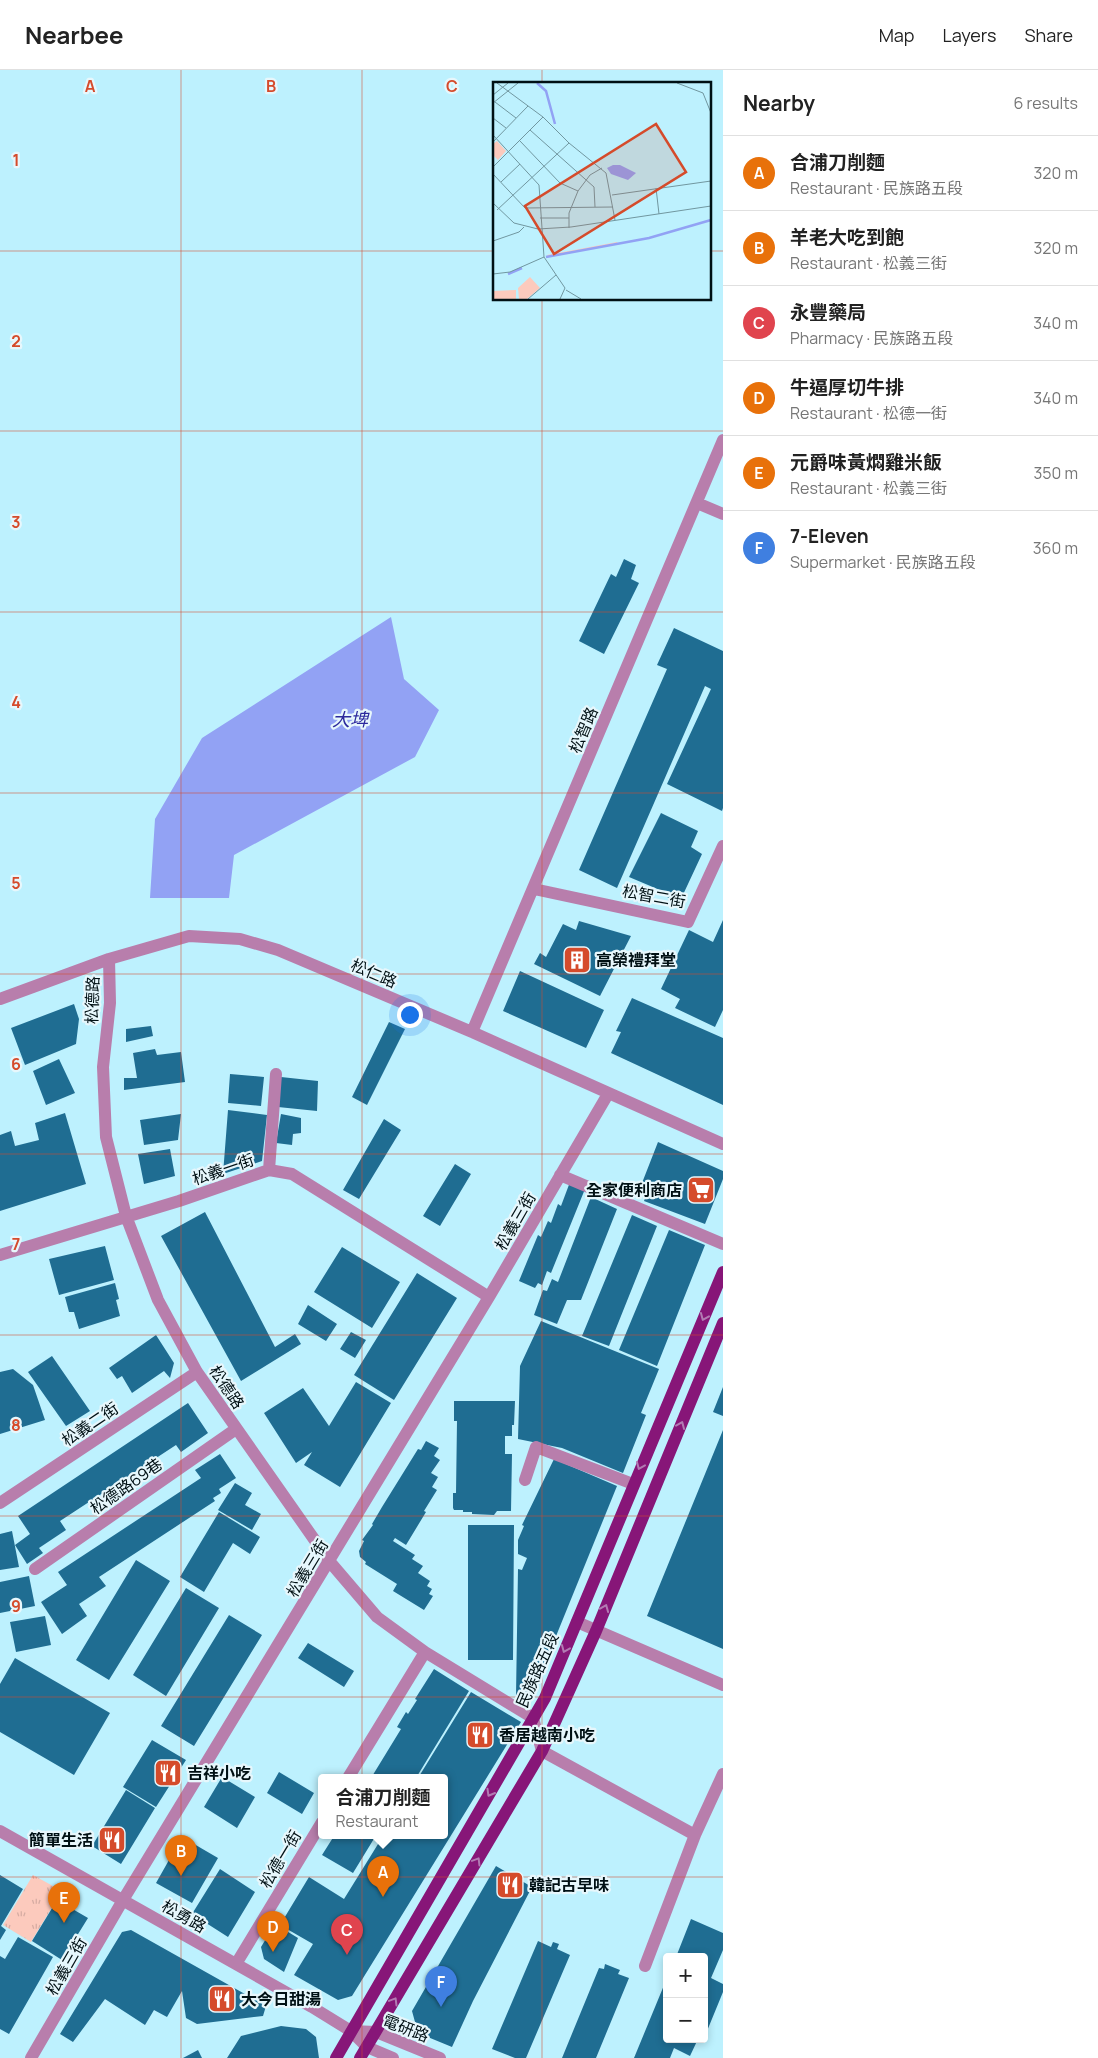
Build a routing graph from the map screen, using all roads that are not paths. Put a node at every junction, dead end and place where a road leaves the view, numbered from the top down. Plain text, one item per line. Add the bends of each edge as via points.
1 (723, 440) edge
2 (697, 503) junction
3 (723, 514) edge
4 (723, 846) edge
5 (534, 889) junction
6 (109, 959) junction
7 (0, 999) edge
8 (472, 1032) junction
9 (276, 1074) dead end
10 (608, 1094) junction
11 (723, 1144) edge
12 (269, 1170) junction
13 (560, 1175) junction
14 (126, 1216) junction
15 (723, 1244) edge
16 (0, 1255) edge
17 (723, 1272) edge
18 (489, 1297) junction
19 (723, 1323) edge
20 (197, 1372) junction
21 (236, 1429) junction
22 (525, 1480) dead end
23 (633, 1484) junction
24 (0, 1503) edge
25 (330, 1562) junction
26 (34, 1569) dead end
27 (576, 1622) junction
28 (596, 1631) junction
29 (425, 1652) junction
30 (723, 1685) edge
31 (533, 1718) junction
32 (542, 1751) junction
33 (350, 1774) edge
34 (723, 1774) edge
35 (318, 1829) edge
36 (0, 1831) edge
37 (695, 1835) junction
38 (124, 1900) junction
39 (236, 1964) junction
40 (645, 1966) dead end
41 (351, 2031) junction
42 (376, 2032) junction
43 (363, 2053) edge
44 (31, 2058) edge
45 (336, 2058) edge
46 (393, 2058) edge
47 (440, 2058) edge

1 - 2 street, 松智路
2 - 3 street
2 - 5 street, 松智路
4 - 5 street, 松智二街 via 688,922
5 - 8 street, 松智路
6 - 7 street, 松仁路
6 - 8 street, 松仁路 via 189,936 240,939 278,950
6 - 14 street, 松德路 via 110,1003 103,1067 106,1137
8 - 10 street, 松仁路
9 - 12 street
10 - 11 street, 松仁路
10 - 13 street, 松義三街
12 - 14 street, 松義一街
12 - 18 street, 松義一街 via 292,1174
13 - 15 street
13 - 18 street, 松義三街
14 - 16 street, 松義一街
14 - 20 street, 松德路 via 158,1300
17 -> 23 main road, 民族路五段
18 - 25 street, 松義三街
28 -> 19 main road
20 - 21 street, 松德路
20 - 24 street, 松義二街
21 - 25 street, 松德路
21 - 26 street, 松德路69巷
22 - 23 street via 536,1447
23 - 27 main road, 民族路五段
25 - 29 street, 松德路 via 377,1617
25 - 38 street, 松義三街
27 - 28 street
27 -> 31 main road, 民族路五段 via 545,1698
28 - 30 street
28 - 32 main road
29 - 31 street, 松德路
29 - 33 street
31 - 32 street
31 -> 41 main road, 民族路五段
32 - 37 street
42 -> 32 main road
34 - 37 street
35 - 39 street, 松德一街
36 - 38 street, 松勇路
37 - 40 street
38 - 39 street, 松勇路
38 - 44 street, 松義三街
39 - 41 street, 松勇路
41 - 42 street, 電研路
41 - 43 street, 電研路
41 - 45 main road, 民族路五段
42 - 43 main road
42 - 47 street, 電研路
43 - 46 street, 電研路

